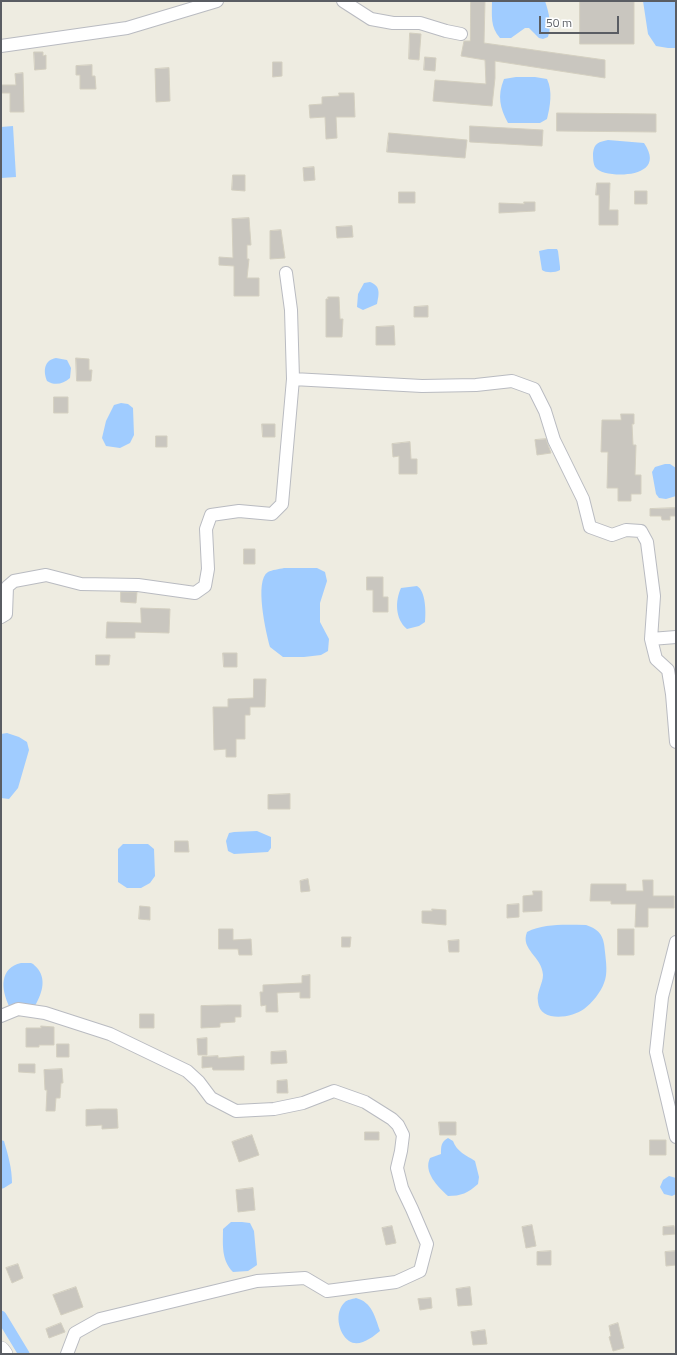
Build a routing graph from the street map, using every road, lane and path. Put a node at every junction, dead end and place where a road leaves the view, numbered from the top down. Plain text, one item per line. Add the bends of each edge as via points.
1 (217, 1) edge
2 (343, 1) edge
3 (460, 34) dead end
4 (1, 46) edge
5 (286, 273) dead end
6 (293, 379) junction
7 (1, 617) edge
8 (676, 637) edge
9 (651, 639) junction
10 (676, 742) edge
11 (676, 942) edge
12 (1, 1016) edge
13 (676, 1137) edge
14 (1, 1350) edge
15 (4, 1354) edge
16 (67, 1354) edge

1 - 4 street via 127,28
2 - 3 street via 371,19 393,23 420,23
5 - 6 street via 291,310
6 - 7 street via 282,504 272,514 238,511 211,515 206,529 208,569 205,586 195,593 138,585 82,584 46,574 14,580 7,587 6,614
6 - 9 street via 422,386 512,381 534,389 545,411 554,440 583,499 590,527 612,535 626,530 641,531 647,542 654,596
8 - 9 street
9 - 10 street via 656,659 668,670
11 - 13 street via 662,996 656,1052
12 - 16 street via 18,1009 46,1013 110,1034 187,1072 199,1082 211,1098 236,1111 274,1108 303,1102 334,1091 365,1102 392,1119 403,1135 397,1168 402,1188 427,1244 420,1271 396,1282 327,1291 305,1278 257,1280 100,1319 75,1333
14 - 15 street

